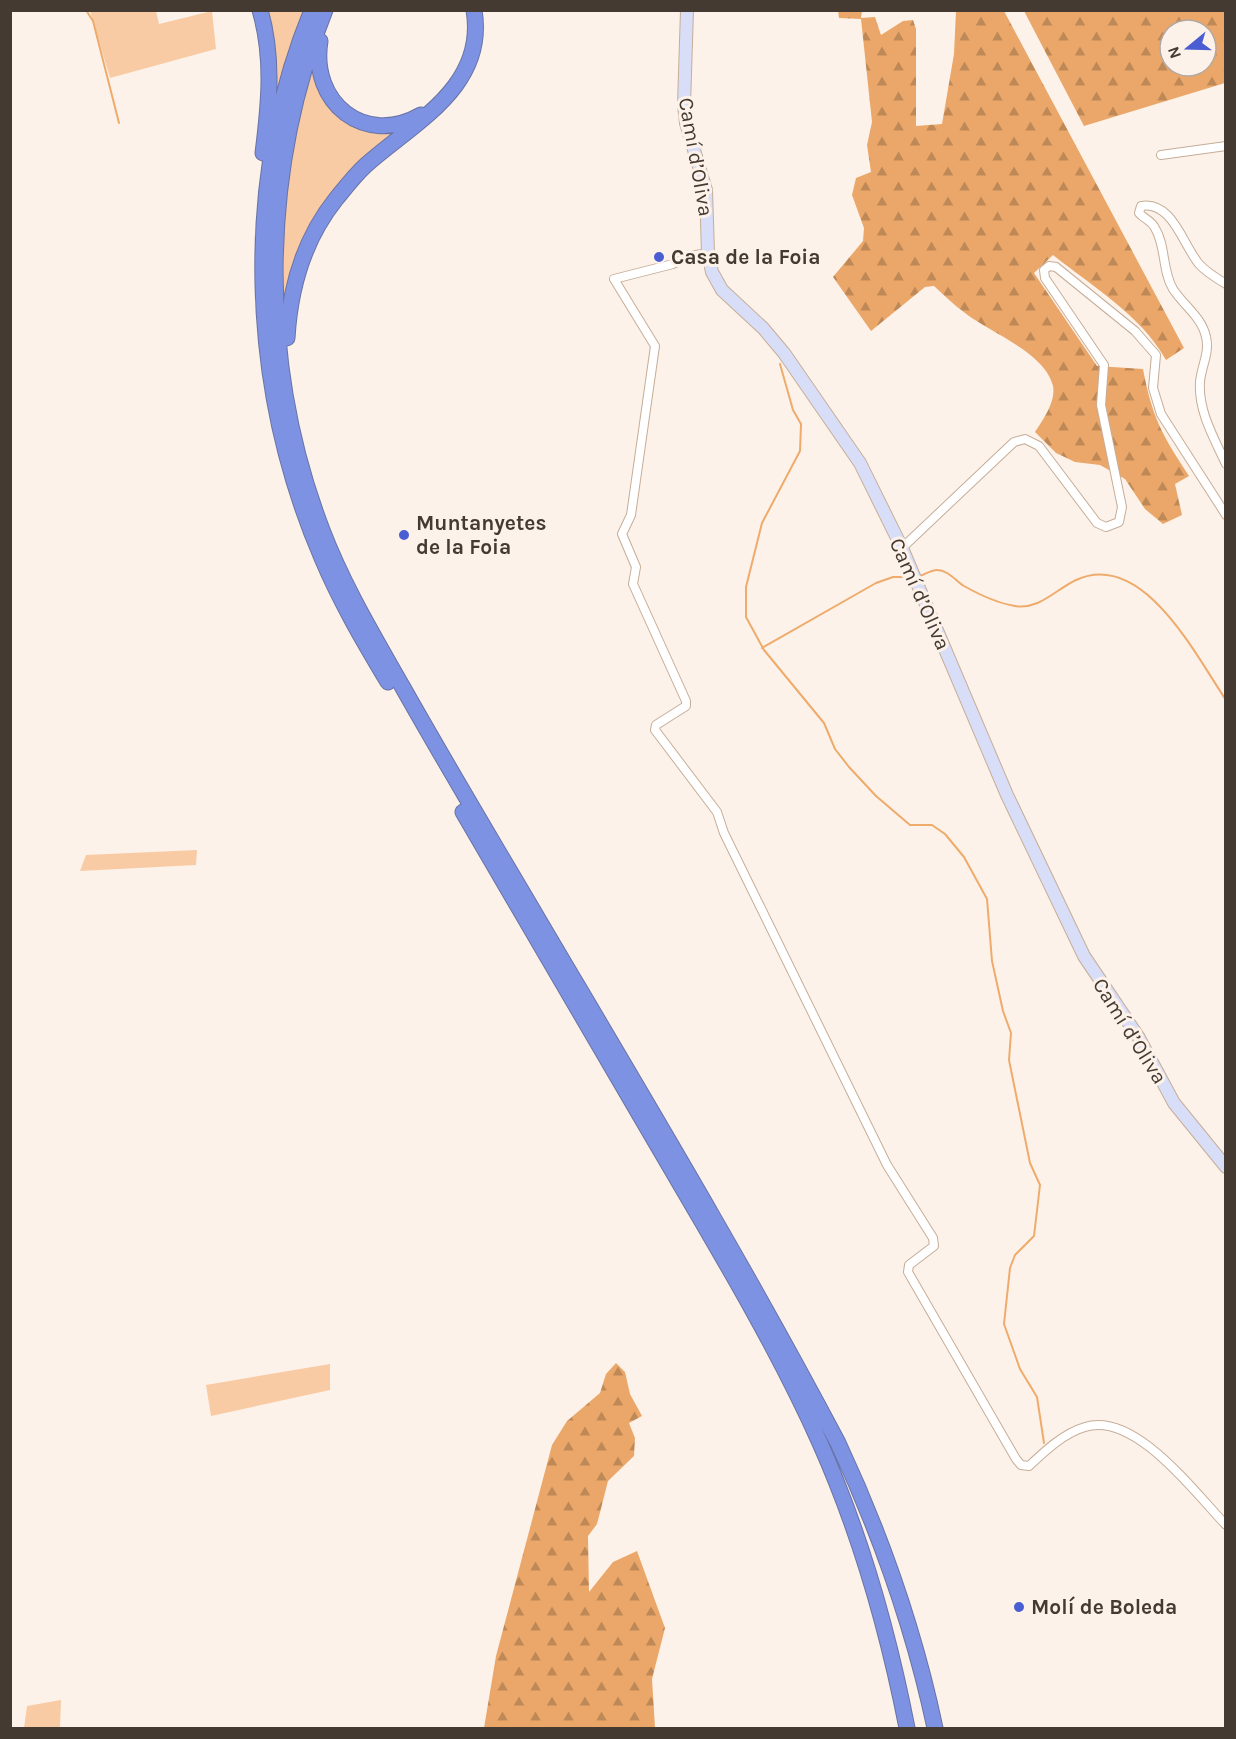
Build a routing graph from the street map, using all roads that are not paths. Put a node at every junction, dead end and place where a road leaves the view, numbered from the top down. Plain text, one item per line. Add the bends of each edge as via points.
1 (260, 10) edge
2 (312, 10) edge
3 (326, 10) edge
4 (474, 10) edge
5 (687, 10) edge
6 (437, 106) junction
7 (275, 142) junction
8 (1226, 146) edge
9 (1161, 155) dead end
10 (269, 187) junction
11 (708, 253) junction
12 (1226, 284) edge
13 (296, 449) junction
14 (1226, 464) edge
15 (1226, 515) edge
16 (902, 548) junction
17 (1226, 1167) edge
18 (1226, 1525) edge
19 (907, 1728) edge
20 (935, 1728) edge

1 - 7 highway via 267,38
2 - 7 highway via 294,61
3 - 6 highway via 318,57 320,73 326,91 341,110 377,126 405,123
3 - 7 highway
4 - 6 highway via 476,36 469,64
5 - 11 street, Camí d’Oliva via 684,105 706,190
6 - 13 highway via 350,182 322,218 301,259 288,315 287,376 297,431
7 - 10 highway
7 - 10 highway
8 - 9 street
10 - 13 highway via 283,381
10 - 19 highway via 256,329 296,488 338,593 786,1374 820,1443 871,1579
11 - 16 street, Camí d’Oliva via 722,290 779,347 852,451
11 - 18 street via 614,279 655,346 631,514 622,534 636,567 633,584 686,701 686,706 656,724 655,730 717,812 887,1165 933,1238 934,1246 909,1265 908,1272 1016,1459 1029,1466 1075,1431 1091,1425 1111,1426 1155,1451
12 - 14 street via 1198,262 1166,213 1141,206 1139,213 1152,222 1159,237 1171,286 1206,334 1201,400
13 - 20 highway via 323,532 374,638 683,1166 837,1443 898,1587
15 - 16 street via 1172,436 1157,405 1153,388 1156,355 1119,318 1056,267 1049,266 1044,270 1045,278 1104,365 1101,405 1122,507 1119,522 1106,526 1097,523 1039,446 1024,439 1014,442
16 - 17 street, Camí d’Oliva via 1007,795 1084,956 1139,1038 1174,1103

